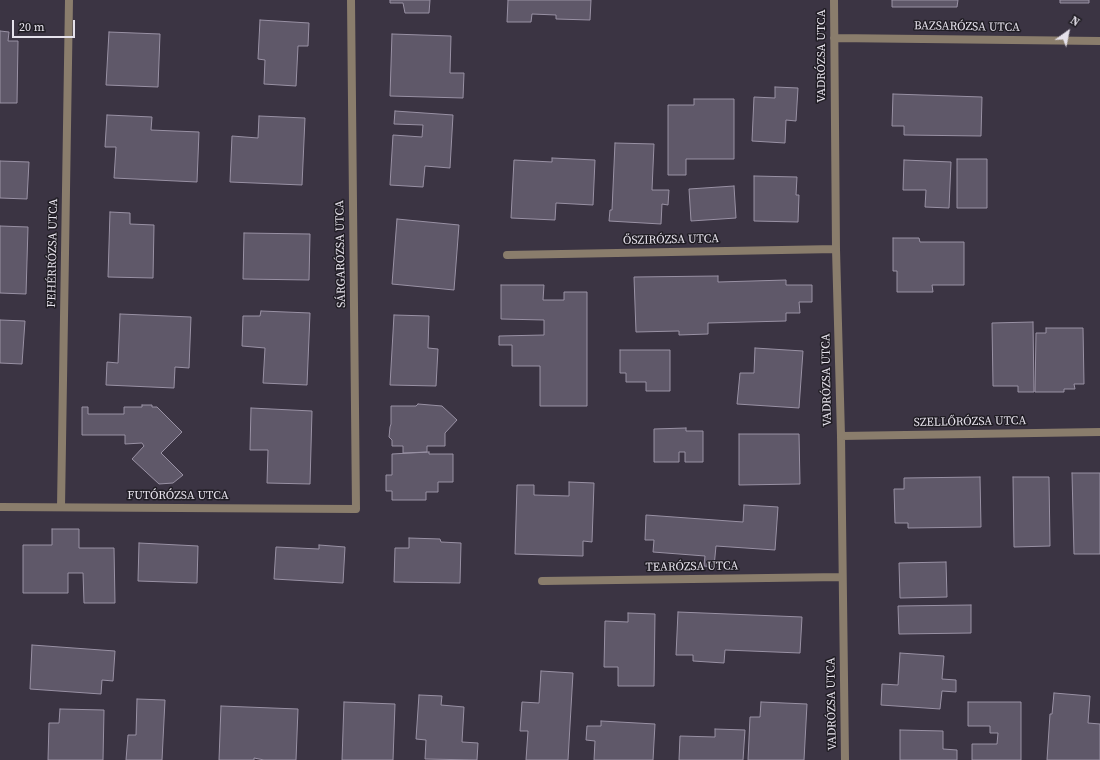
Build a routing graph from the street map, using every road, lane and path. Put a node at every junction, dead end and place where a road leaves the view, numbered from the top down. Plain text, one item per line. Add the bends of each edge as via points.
1 (69, 0) edge
2 (351, 0) edge
3 (834, 0) edge
4 (834, 38) junction
5 (1100, 41) edge
6 (836, 249) junction
7 (507, 255) dead end
8 (1100, 432) edge
9 (841, 436) junction
10 (0, 507) edge
11 (61, 507) junction
12 (356, 509) joint
13 (842, 577) junction
14 (542, 581) dead end
15 (845, 760) edge

1 - 11 street, FEHÉRRÓZSA UTCA
2 - 12 street, SÁRGARÓZSA UTCA
3 - 4 street, VADRÓZSA UTCA
4 - 5 street, BAZSARÓZSA UTCA
4 - 6 street, VADRÓZSA UTCA
6 - 7 street, ŐSZIRÓZSA UTCA
6 - 9 street, VADRÓZSA UTCA
8 - 9 street, SZELLŐRÓZSA UTCA
9 - 13 street, VADRÓZSA UTCA
10 - 11 street, FUTÓRÓZSA UTCA
11 - 12 street, FUTÓRÓZSA UTCA
13 - 14 street, TEARÓZSA UTCA
13 - 15 street, VADRÓZSA UTCA

